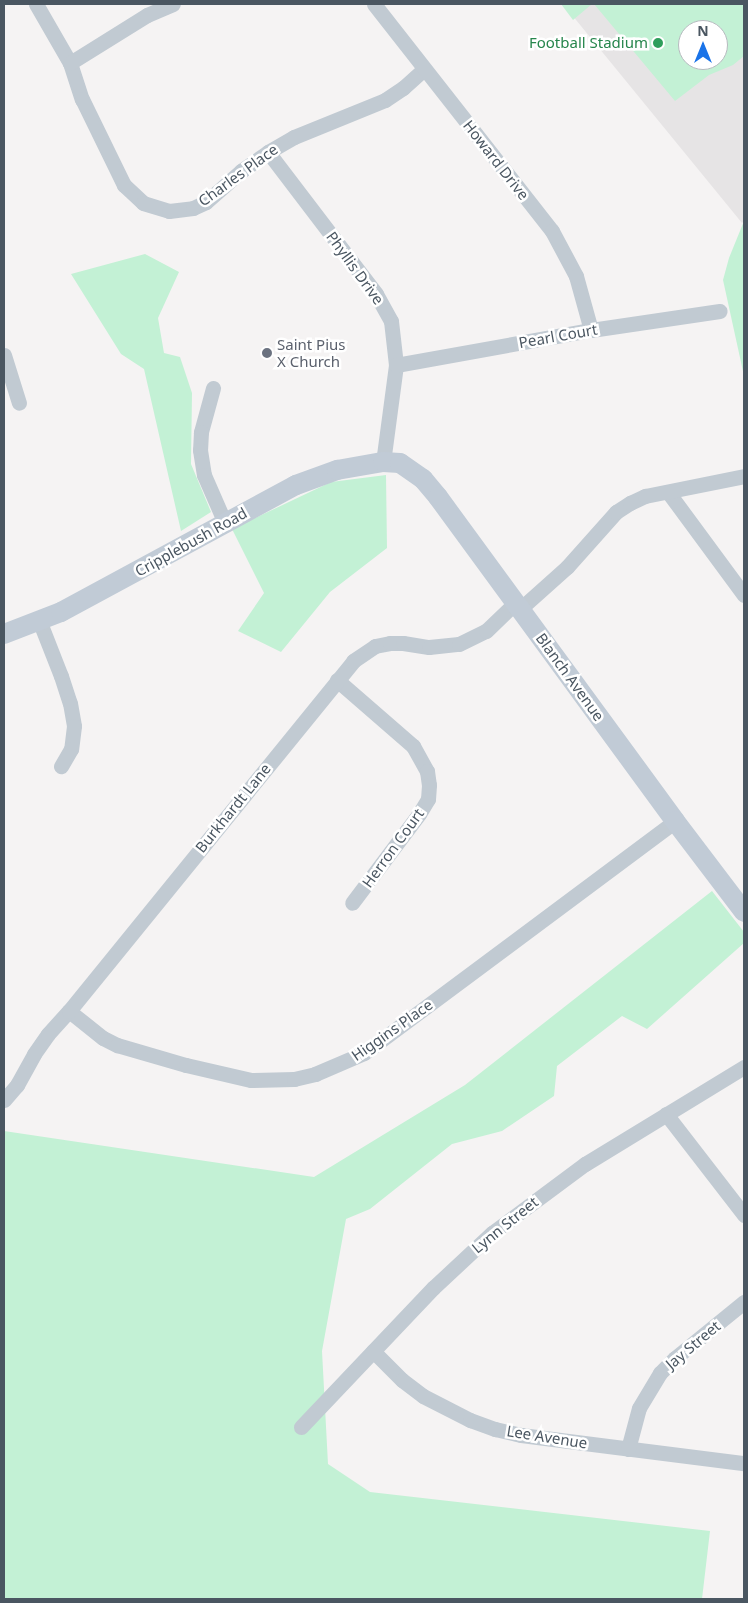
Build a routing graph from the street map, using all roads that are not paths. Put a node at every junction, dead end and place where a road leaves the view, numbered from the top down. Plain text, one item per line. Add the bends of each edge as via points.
1 (36, 4) edge
2 (173, 4) edge
3 (383, 7) edge
4 (70, 63) junction
5 (424, 69) junction
6 (268, 152) junction
7 (720, 311) dead end
8 (591, 330) junction
9 (4, 356) edge
10 (396, 365) junction
11 (213, 388) dead end
12 (19, 403) dead end
13 (383, 462) junction
14 (744, 476) edge
15 (668, 492) junction
16 (225, 523) junction
17 (744, 596) edge
18 (518, 606) junction
19 (39, 620) junction
20 (4, 634) edge
21 (337, 680) junction
22 (61, 766) dead end
23 (675, 821) junction
24 (352, 903) dead end
25 (744, 912) edge
26 (69, 1011) junction
27 (744, 1067) edge
28 (4, 1100) edge
29 (666, 1114) junction
30 (744, 1215) edge
31 (744, 1302) edge
32 (373, 1351) junction
33 (301, 1427) dead end
34 (628, 1449) junction
35 (744, 1463) edge

1 - 4 street, Charles Place
2 - 4 street via 147,15
3 - 5 street, Howard Drive
4 - 6 street, Charles Place via 82,99 124,185 132,195 149,206 169,212 193,208 206,202 240,171
5 - 6 street, Charles Place via 385,100 294,137
5 - 8 street, Howard Drive via 552,231 576,276
6 - 10 street, Phyllis Drive via 376,294 391,320
7 - 8 street, Pearl Court
8 - 10 street, Pearl Court
9 - 12 street
10 - 13 street, Phyllis Drive
11 - 16 street via 201,432 200,450 204,475
13 - 16 main road, Cripplebush Road via 317,477
13 - 18 main road, Blanch Avenue via 400,464 423,480
14 - 15 street, Burkhardt Lane
15 - 17 street
15 - 18 street, Burkhardt Lane via 645,496 616,512 567,567
16 - 19 main road, Cripplebush Road via 61,612
18 - 21 street, Burkhardt Lane via 486,631 459,644 375,646 353,661
18 - 23 main road, Blanch Avenue
19 - 20 main road, Cripplebush Road
19 - 22 street via 70,703 74,726 71,749
21 - 24 street, Herron Court via 413,746 427,771 429,785 428,799 419,814
21 - 26 street, Burkhardt Lane
23 - 25 main road, Blanch Avenue
23 - 26 street, Higgins Place via 364,1053 315,1074 294,1079 252,1080 186,1065 110,1042
26 - 28 street, Burkhardt Lane via 48,1034
27 - 29 street, Lynn Street
29 - 30 street
29 - 32 street, Lynn Street via 585,1164 492,1233
31 - 34 street, Jay Street via 660,1372 639,1408
32 - 33 street, Lynn Street
32 - 34 street, Lee Avenue via 423,1396 470,1420 521,1435
34 - 35 street, Lee Avenue

